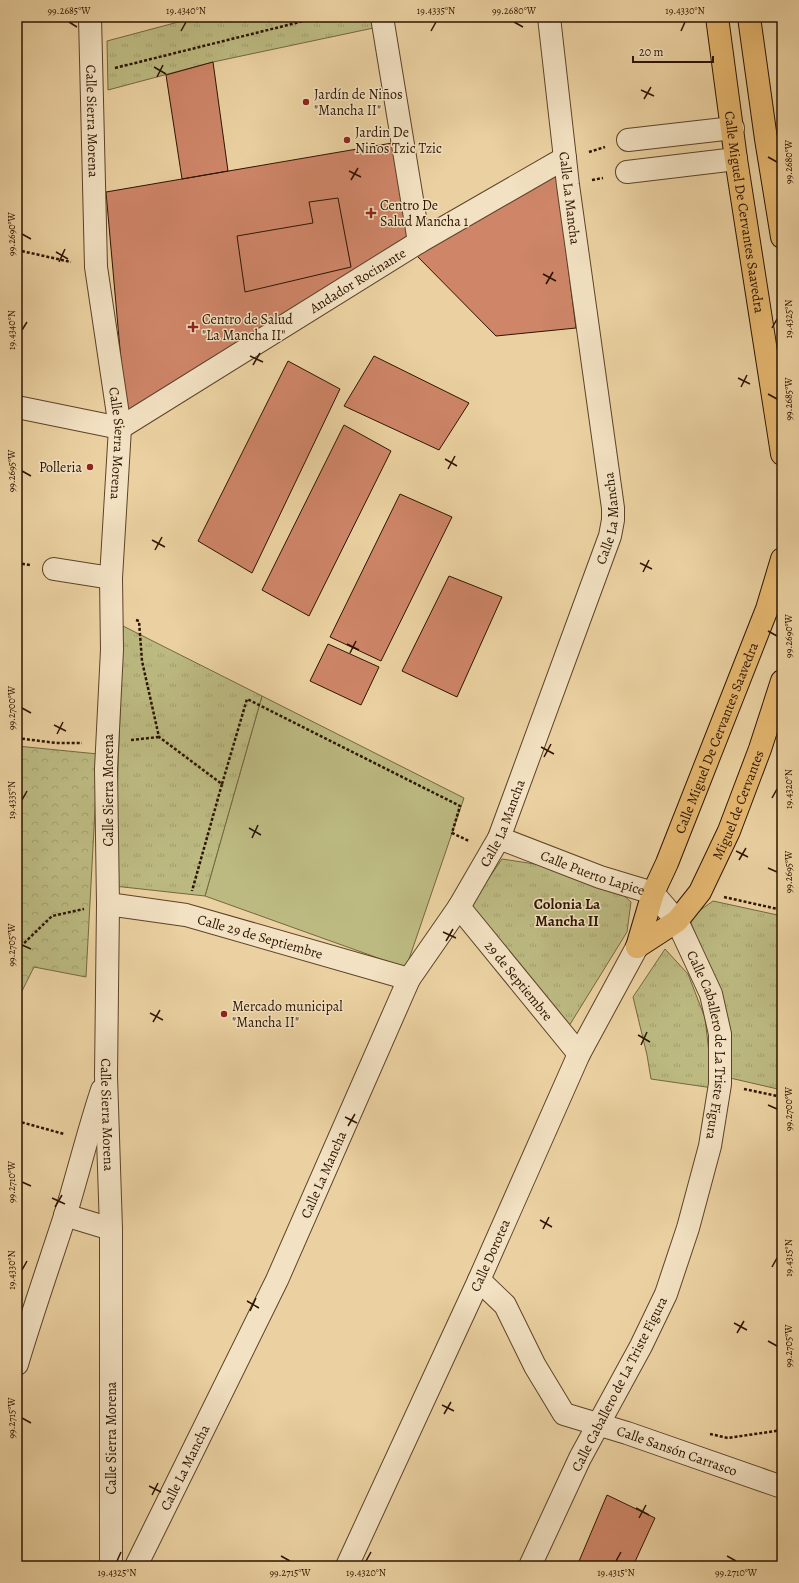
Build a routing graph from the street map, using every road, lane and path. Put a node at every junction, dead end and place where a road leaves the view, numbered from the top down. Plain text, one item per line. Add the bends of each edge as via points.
1 (90, 17) edge
2 (320, 17) edge
3 (382, 17) edge
4 (549, 17) edge
5 (717, 17) edge
6 (749, 17) edge
7 (91, 74) junction
8 (733, 128) junction
9 (628, 140) joint
10 (565, 158) junction
11 (736, 159) junction
12 (627, 172) joint
13 (568, 185) junction
14 (782, 237) edge
15 (419, 242) junction
16 (17, 250) edge
17 (96, 267) junction
18 (17, 407) edge
19 (120, 428) junction
20 (782, 454) edge
21 (782, 559) edge
22 (54, 569) dead end
23 (111, 578) junction
24 (111, 613) junction
25 (782, 681) edge
26 (17, 738) edge
27 (56, 743) dead end
28 (222, 784) junction
29 (495, 845) junction
30 (700, 892) junction
31 (653, 893) junction
32 (108, 904) junction
33 (459, 907) junction
34 (782, 910) edge
35 (186, 915) junction
36 (677, 921) junction
37 (637, 947) junction
38 (17, 950) edge
39 (409, 979) junction
40 (579, 1054) junction
41 (106, 1076) junction
42 (720, 1084) junction
43 (782, 1097) edge
44 (17, 1121) edge
45 (86, 1140) junction
46 (65, 1215) junction
47 (111, 1229) junction
48 (479, 1280) junction
49 (17, 1364) edge
50 (598, 1425) junction
51 (782, 1430) edge
52 (707, 1433) dead end
53 (782, 1487) edge
54 (111, 1566) edge
55 (136, 1566) edge
56 (346, 1566) edge
57 (530, 1566) edge

1 - 7 street, Calle Sierra Morena
2 - 7 path
3 - 15 street
4 - 10 street, Calle La Mancha
5 - 8 main road, Calle Miguel De Cervantes Saavedra
6 - 14 main road
7 - 17 street, Calle Sierra Morena
8 - 9 street
8 - 11 main road, Calle Miguel De Cervantes Saavedra
9 - 10 path
10 - 13 street, Calle La Mancha
10 - 15 street, Andador Rocinante
11 - 12 street
11 - 20 main road, Calle Miguel De Cervantes Saavedra
12 - 13 path
13 - 29 street, Calle La Mancha via 613,520 610,536
15 - 19 street, Andador Rocinante
16 - 17 path
17 - 19 street, Calle Sierra Morena
18 - 19 street
19 - 23 street, Calle Sierra Morena
21 - 31 main road, Calle Miguel De Cervantes Saavedra via 767,609
22 - 23 street
23 - 24 street, Calle Sierra Morena
24 - 28 path via 139,621 142,661 159,737
24 - 32 street, Calle Sierra Morena via 112,650 106,769
25 - 30 main road, Miguel de Cervantes via 729,831
26 - 27 path
28 - 29 path via 247,699 460,806 452,834
28 - 35 path
29 - 31 street, Calle Puerto Lapice
29 - 33 street, Calle La Mancha
30 - 34 path
30 - 36 main road, Miguel de Cervantes
31 - 36 street, Calle Puerto Lapice
31 - 37 main road, Calle Dorotea
32 - 35 street, Calle 29 de Septiembre
32 - 38 path via 52,916
32 - 41 street, Calle Sierra Morena
33 - 39 street, Calle La Mancha
33 - 40 street, 29 de Septiembre
35 - 39 street, Calle 29 de Septiembre
36 - 37 main road, Calle Dorotea
36 - 42 street, Calle Caballero de La Triste Figura via 711,994 720,1034
37 - 40 street, Calle Dorotea
39 - 55 street, Calle La Mancha via 277,1280
40 - 48 street, Calle Dorotea
41 - 45 street
41 - 47 street, Calle Sierra Morena
42 - 43 path
42 - 50 street, Calle Caballero de La Triste Figura via 710,1146 688,1228 666,1294
44 - 45 path
45 - 46 street
46 - 47 street
46 - 49 street
47 - 54 street, Calle Sierra Morena
48 - 50 street, Calle Sansón Carrasco via 505,1305 534,1366 564,1414
48 - 56 street, Calle Dorotea
50 - 53 street, Calle Sansón Carrasco
50 - 57 street, Calle Caballero de La Triste Figura
51 - 52 path via 728,1438

